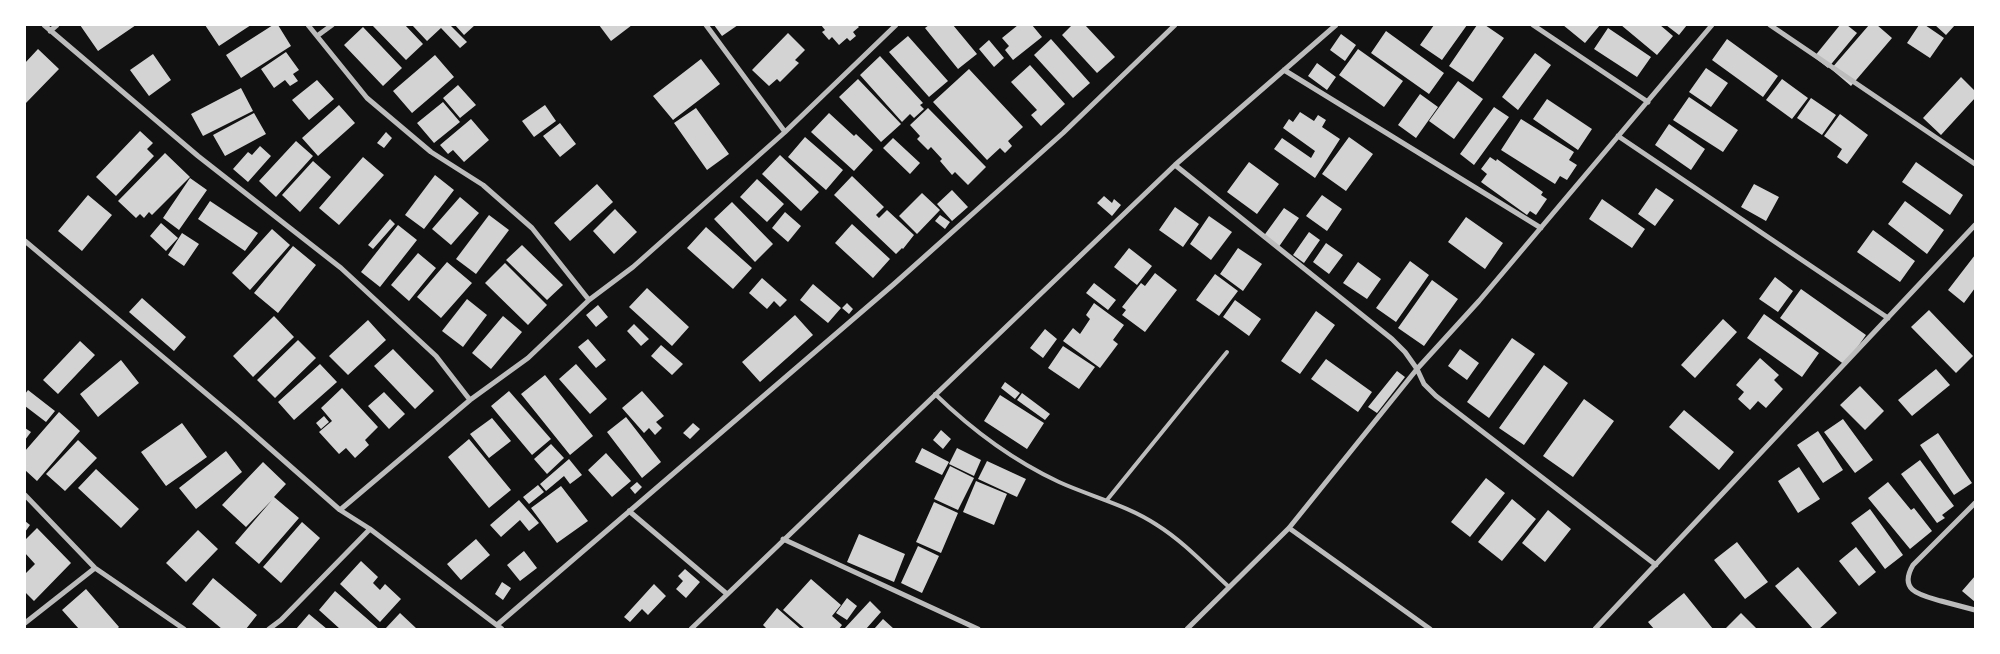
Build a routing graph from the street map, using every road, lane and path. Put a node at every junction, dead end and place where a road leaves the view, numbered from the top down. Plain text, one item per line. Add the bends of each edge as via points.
1 (44, 25) edge
2 (57, 25) edge
3 (308, 25) edge
4 (332, 25) edge
5 (706, 25) edge
6 (896, 25) edge
7 (1175, 25) edge
8 (1336, 25) edge
9 (1533, 25) edge
10 (1712, 25) edge
11 (1770, 25) edge
12 (50, 31) junction
13 (317, 36) junction
14 (1284, 70) junction
15 (1648, 102) junction
16 (785, 132) junction
17 (1618, 136) junction
18 (1975, 164) edge
19 (1175, 165) junction
20 (1975, 225) edge
21 (1541, 228) junction
22 (25, 241) edge
23 (589, 300) junction
24 (1888, 318) junction
25 (1227, 352) dead end
26 (1417, 369) junction
27 (935, 394) junction
28 (470, 400) junction
29 (25, 496) edge
30 (1107, 500) junction
31 (1975, 503) edge
32 (340, 510) junction
33 (630, 511) junction
34 (1290, 528) junction
35 (370, 529) junction
36 (783, 539) junction
37 (1656, 565) junction
38 (94, 568) junction
39 (1229, 587) junction
40 (727, 594) junction
41 (1975, 610) edge
42 (25, 624) edge
43 (500, 627) edge
44 (184, 629) edge
45 (269, 629) edge
46 (691, 629) edge
47 (978, 629) edge
48 (1187, 629) edge
49 (1430, 629) edge
50 (1595, 629) edge

1 - 12 street
2 - 12 street
3 - 13 street
4 - 13 street
5 - 16 street
6 - 16 street
7 - 33 street via 1063,133 894,284
8 - 14 street
9 - 15 street
10 - 15 street
11 - 18 street
12 - 28 street via 198,156 341,268 436,356
13 - 23 street via 367,98 431,152 483,184 532,228
14 - 19 street
14 - 21 street
15 - 17 street
16 - 23 street via 633,267
17 - 21 street
17 - 24 street
19 - 26 street via 1392,339
19 - 27 street
20 - 24 street
21 - 26 street
22 - 32 street
23 - 28 street via 528,358
24 - 37 street
25 - 30 lane
26 - 34 street
26 - 37 street via 1424,384 1436,396
27 - 30 lane via 965,423 1016,459
27 - 36 street
28 - 32 street
29 - 38 street
30 - 39 lane via 1157,525
31 - 41 street via 1912,565 1907,574 1908,584 1916,594
32 - 35 street
33 - 40 street
33 - 43 street
34 - 39 street
34 - 49 street
35 - 43 street
35 - 45 street
36 - 40 street
36 - 47 street
37 - 50 street
38 - 42 street
38 - 44 street
39 - 48 street
40 - 46 street

